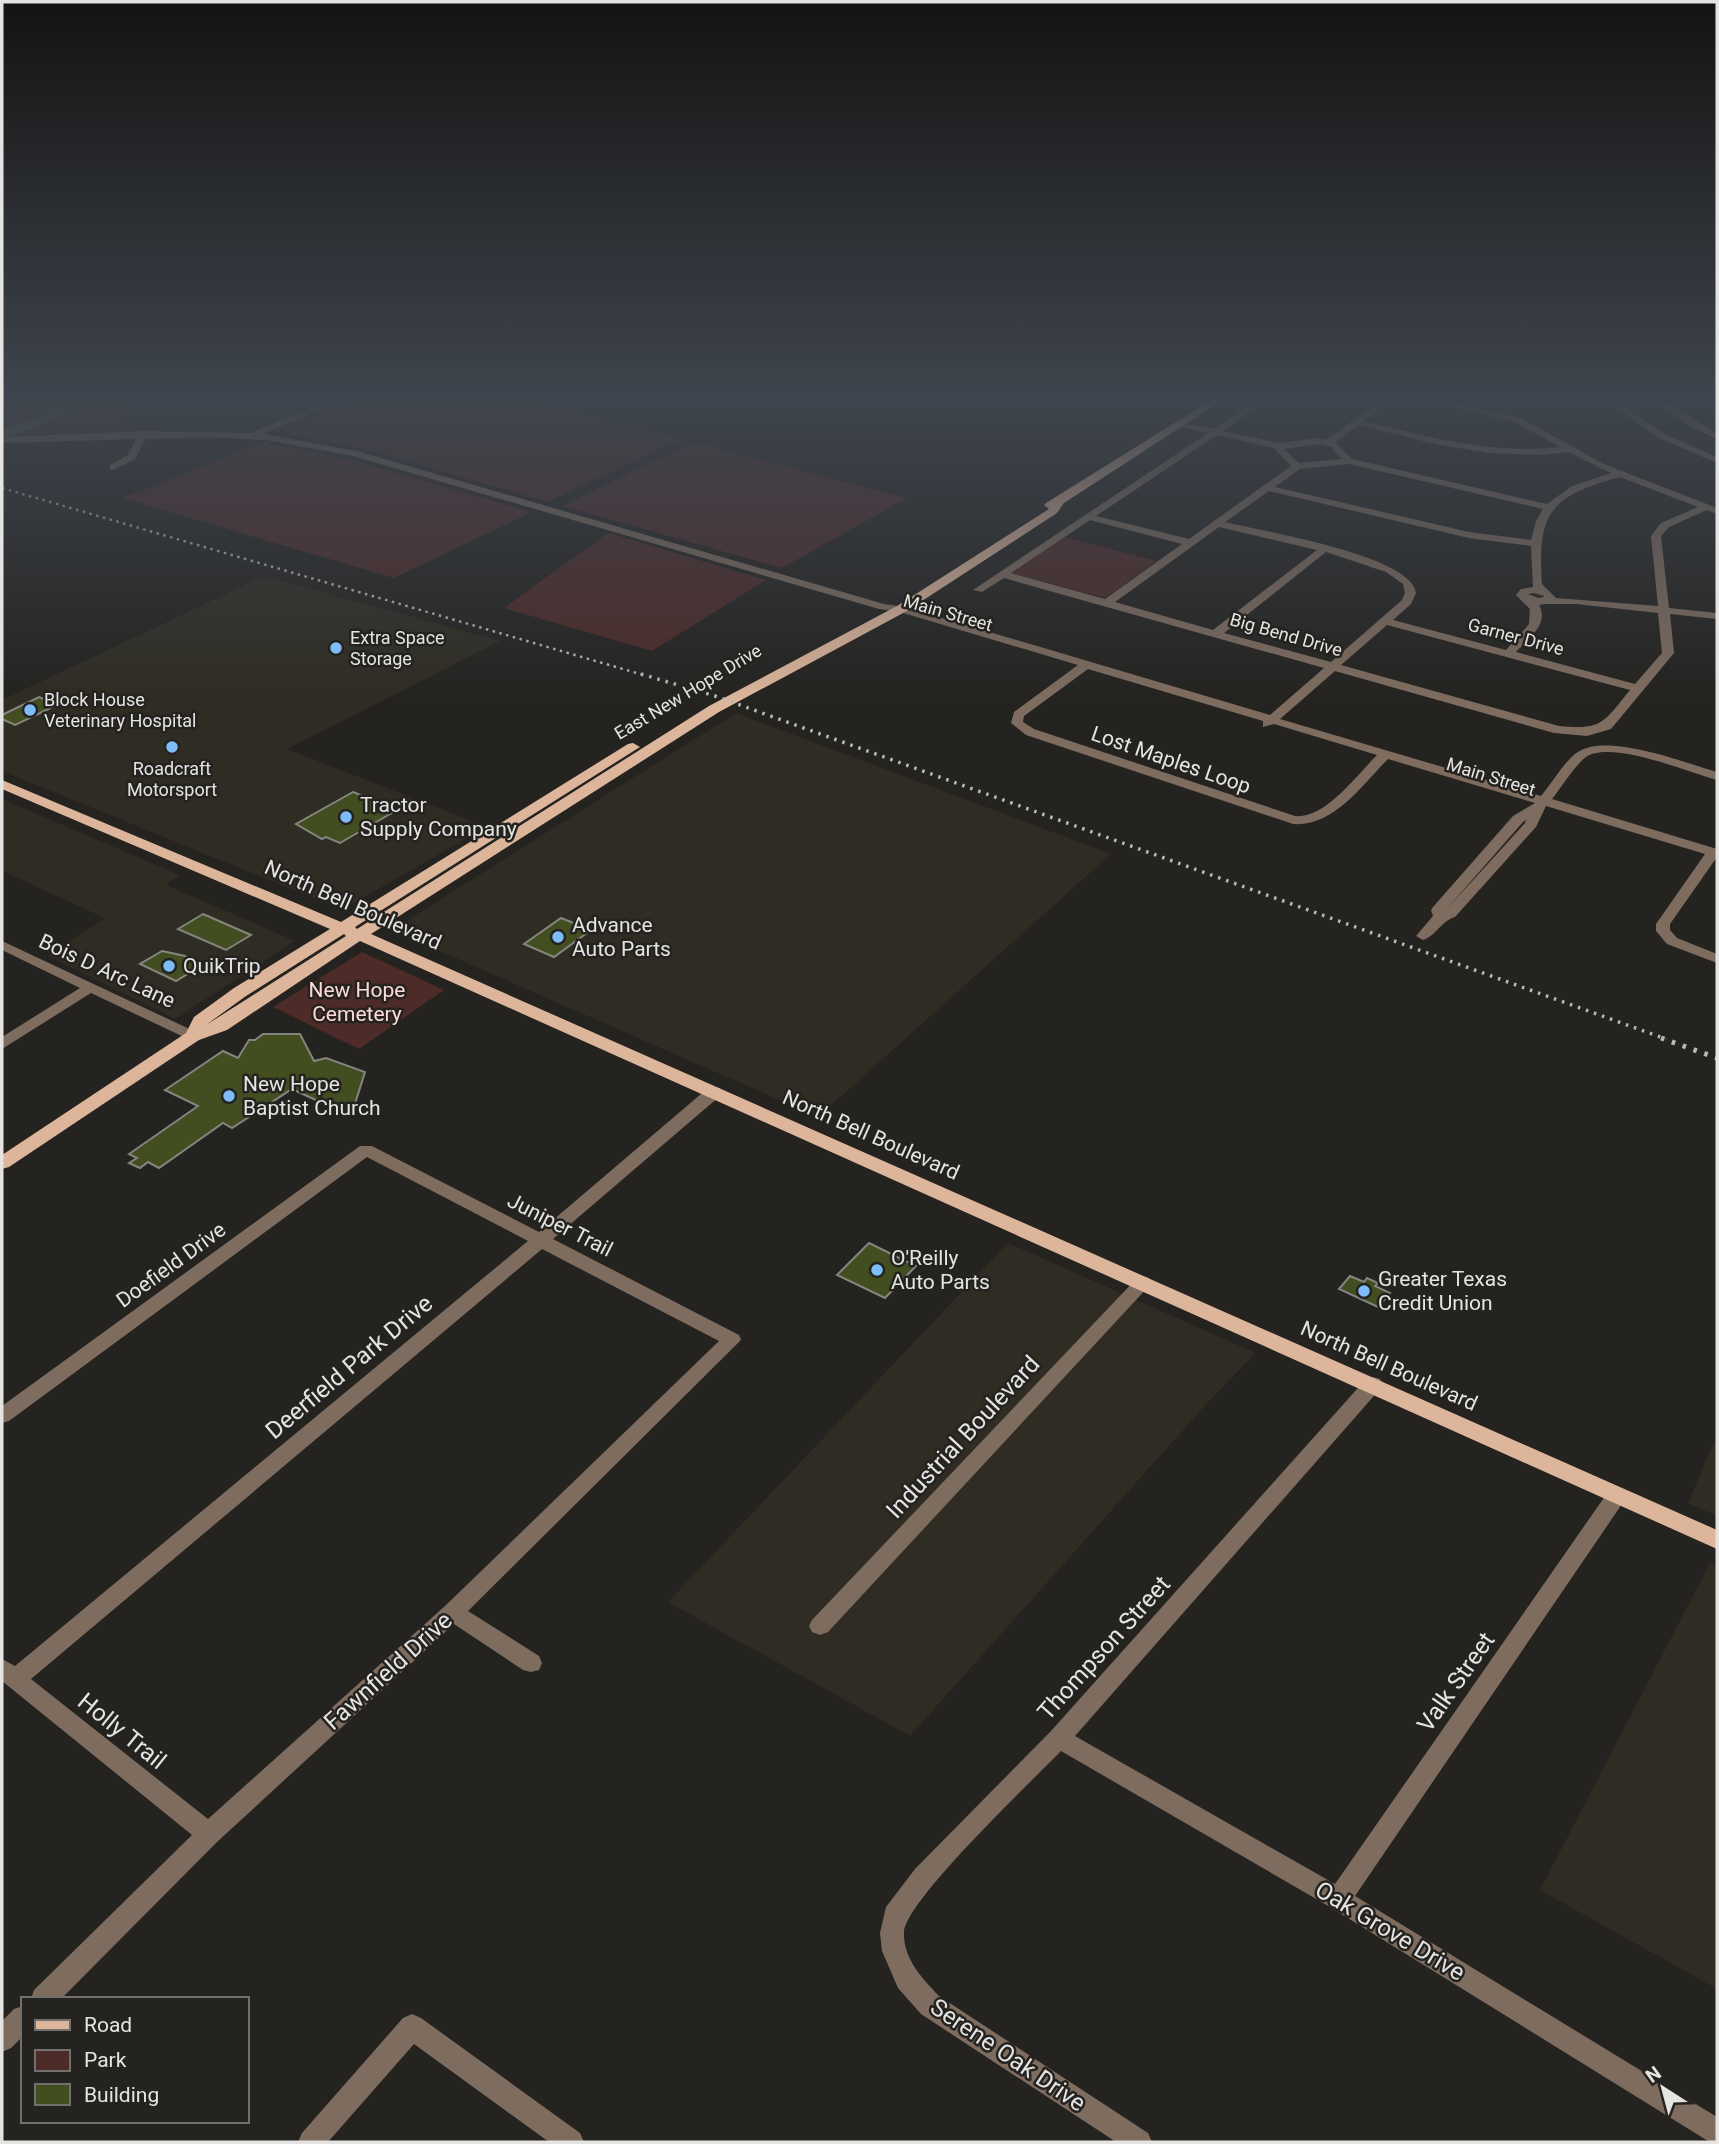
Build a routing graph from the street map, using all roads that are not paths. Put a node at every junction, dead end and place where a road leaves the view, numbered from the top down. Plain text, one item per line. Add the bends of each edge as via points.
1 (512, 499) edge
2 (1063, 499) edge
3 (1116, 499) edge
4 (1253, 499) edge
5 (1315, 499) edge
6 (1514, 499) edge
7 (1558, 499) edge
8 (1685, 499) edge
9 (1060, 501) junction
10 (1549, 507) junction
11 (1711, 509) edge
12 (1089, 517) junction
13 (1219, 524) junction
14 (1192, 543) junction
15 (1536, 544) junction
16 (1323, 550) junction
17 (1003, 574) junction
18 (978, 590) dead end
19 (1540, 599) junction
20 (1108, 602) junction
21 (892, 610) junction
22 (1665, 611) junction
23 (1717, 616) edge
24 (1385, 621) junction
25 (1216, 633) junction
26 (1508, 653) junction
27 (1083, 666) junction
28 (1333, 667) junction
29 (1639, 689) junction
30 (1269, 722) junction
31 (1581, 741) junction
32 (1606, 741) junction
33 (1382, 758) junction
34 (1717, 776) edge
35 (2, 784) edge
36 (1540, 805) junction
37 (1714, 857) edge
38 (341, 927) junction
39 (359, 934) junction
40 (1423, 936) dead end
41 (2, 945) edge
42 (1717, 959) edge
43 (91, 987) junction
44 (194, 1036) junction
45 (2, 1044) edge
46 (714, 1092) junction
47 (366, 1150) joint
48 (2, 1163) edge
49 (539, 1240) junction
50 (1143, 1282) junction
51 (732, 1340) joint
52 (1373, 1384) junction
53 (2, 1416) edge
54 (1617, 1495) junction
55 (1717, 1540) edge
56 (453, 1612) junction
57 (820, 1626) dead end
58 (531, 1663) dead end
59 (9, 1673) edge
60 (1059, 1738) junction
61 (209, 1835) junction
62 (1339, 1899) junction
63 (894, 1951) joint
64 (45, 1997) edge
65 (21, 2020) edge
66 (2, 2039) edge
67 (1717, 2132) edge
68 (311, 2142) edge
69 (571, 2142) edge
70 (1139, 2142) edge

1 - 21 street, Main Street
2 - 9 main road, East New Hope Drive
3 - 12 street
4 - 13 street
5 - 15 street via 1469,535
6 - 10 street
7 - 10 street
8 - 11 street
9 - 21 main road, East New Hope Drive via 1040,508
9 - 21 main road, East New Hope Drive via 1053,511
10 - 15 street via 1538,523
11 - 22 street via 1658,532
12 - 14 street
12 - 17 street
13 - 14 street
13 - 16 street
14 - 20 street
15 - 19 street
16 - 24 street via 1381,566 1404,578 1412,593 1409,600
16 - 25 street
17 - 18 street
17 - 20 street, Big Bend Drive
19 - 22 street
19 - 26 street via 1535,625
20 - 25 street, Big Bend Drive
21 - 27 street, Main Street
21 - 38 main road, East New Hope Drive via 715,696
21 - 39 main road, East New Hope Drive via 714,709
22 - 23 street
22 - 29 street via 1668,653
24 - 26 street, Garner Drive
24 - 28 street
25 - 28 street, Big Bend Drive
26 - 29 street, Garner Drive
27 - 30 street, Main Street
27 - 33 street, Lost Maples Loop via 1018,715 1017,723 1030,732 1293,820 1324,815
28 - 30 street
28 - 31 street, Big Bend Drive via 1558,730
29 - 32 street
30 - 33 street, Main Street
31 - 32 street
31 - 32 street, Big Bend Drive
31 - 36 street
32 - 34 street
33 - 36 street, Main Street
35 - 38 main road, North Bell Boulevard
36 - 37 street, Main Street
36 - 40 street via 1531,824 1450,914 1440,917
37 - 42 street via 1663,931 1672,941
38 - 39 main road, North Bell Boulevard
38 - 44 main road, East New Hope Drive via 200,1021
39 - 44 main road, East New Hope Drive via 220,1026
39 - 46 main road, North Bell Boulevard
41 - 43 street, Bois D Arc Lane
43 - 44 street, Bois D Arc Lane
43 - 45 street
44 - 48 main road
46 - 49 street, Deerfield Park Drive
46 - 50 main road, North Bell Boulevard
47 - 49 street, Juniper Trail
47 - 53 street, Doefield Drive
49 - 51 street, Juniper Trail
49 - 59 street, Deerfield Park Drive
50 - 52 main road, North Bell Boulevard
50 - 57 street, Industrial Boulevard
51 - 56 street, Fawnfield Drive
52 - 54 main road, North Bell Boulevard
52 - 60 street, Thompson Street
54 - 55 main road, North Bell Boulevard
54 - 62 street, Valk Street
56 - 58 street
56 - 61 street, Fawnfield Drive
59 - 61 street, Holly Trail
60 - 62 street, Oak Grove Drive
60 - 63 street, Thompson Street via 923,1877 895,1916
61 - 64 street, Fawnfield Drive
62 - 67 street, Oak Grove Drive
63 - 70 street, Serene Oak Drive via 906,1979 930,2005
65 - 66 street
68 - 69 street via 412,2027

